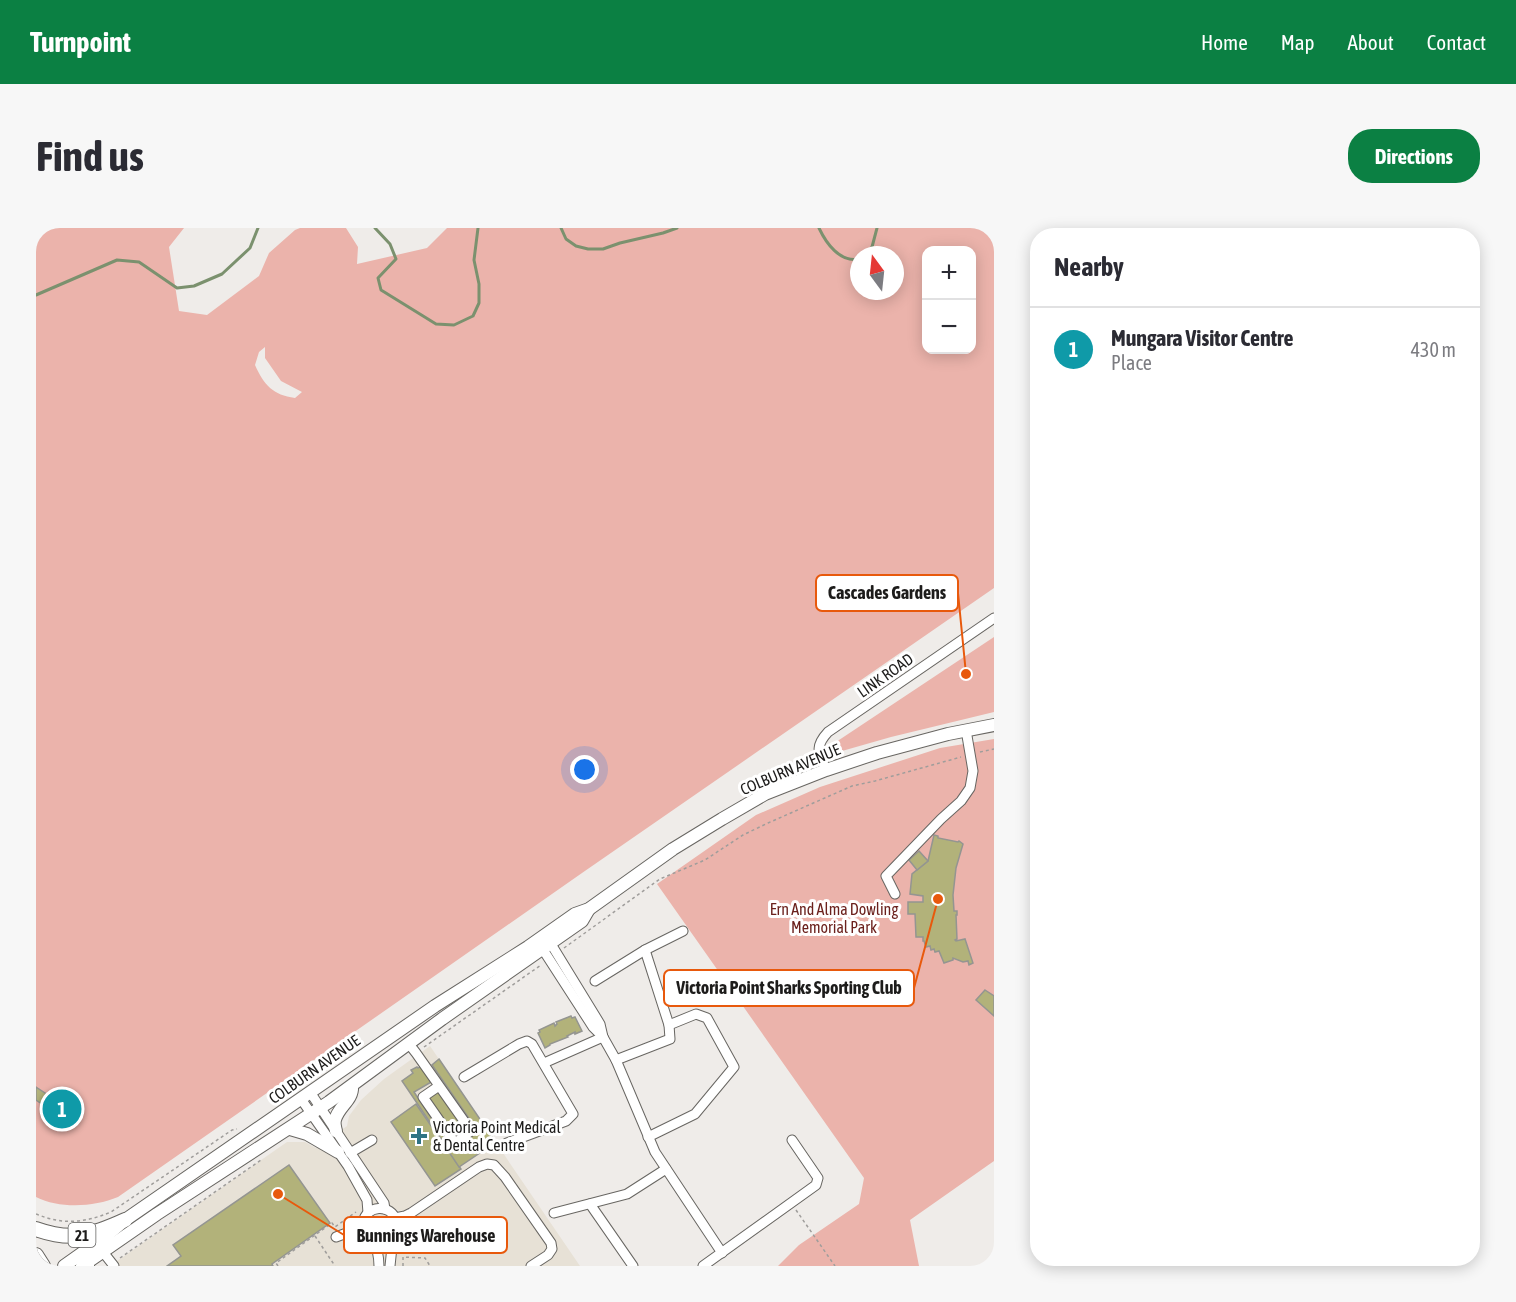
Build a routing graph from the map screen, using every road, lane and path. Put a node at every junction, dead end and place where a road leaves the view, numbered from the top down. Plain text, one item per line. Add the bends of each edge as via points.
1 (994, 618) edge
2 (994, 725) edge
3 (966, 730) junction
4 (994, 749) edge
5 (970, 754) junction
6 (826, 770) junction
7 (895, 894) dead end
8 (683, 932) dead end
9 (547, 947) junction
10 (645, 950) junction
11 (595, 981) dead end
12 (669, 1025) junction
13 (603, 1037) junction
14 (412, 1048) junction
15 (616, 1060) junction
16 (544, 1063) junction
17 (464, 1077) dead end
18 (352, 1086) junction
19 (439, 1086) junction
20 (305, 1095) junction
21 (316, 1111) junction
22 (238, 1129) dead end
23 (290, 1129) junction
24 (336, 1131) junction
25 (648, 1137) junction
26 (372, 1140) dead end
27 (792, 1140) dead end
28 (507, 1143) dead end
29 (344, 1153) junction
30 (268, 1155) dead end
31 (666, 1169) junction
32 (792, 1203) junction
33 (590, 1204) junction
34 (385, 1209) junction
35 (358, 1211) dead end
36 (369, 1213) junction
37 (554, 1213) dead end
38 (36, 1214) edge
39 (395, 1218) junction
40 (125, 1220) junction
41 (36, 1229) edge
42 (364, 1230) junction
43 (314, 1236) junction
44 (336, 1237) dead end
45 (391, 1237) junction
46 (373, 1240) junction
47 (103, 1252) junction
48 (722, 1253) junction
49 (36, 1255) edge
50 (86, 1265) edge
51 (113, 1265) edge
52 (43, 1266) edge
53 (64, 1266) edge
54 (278, 1266) edge
55 (335, 1266) edge
56 (379, 1266) edge
57 (390, 1266) edge
58 (403, 1266) edge
59 (430, 1266) edge
60 (531, 1266) edge
61 (633, 1266) edge
62 (703, 1266) edge
63 (835, 1266) edge

1 - 6 street, LINK ROAD via 828,732 819,748
2 - 3 main road, COLBURN AVENUE / 21
3 - 5 street
3 - 6 main road, COLBURN AVENUE / 21
4 - 5 path
5 - 7 street via 970,788 886,876
5 - 9 path via 852,786 759,826 705,860 660,879
6 - 9 main road, COLBURN AVENUE / 21 via 765,794 673,849 589,909 575,914
8 - 10 street
9 - 13 street via 590,1015 600,1024
9 - 14 main road, COLBURN AVENUE / 21
9 - 14 path
9 - 20 main road, COLBURN AVENUE / 21 via 435,1006
10 - 11 street
10 - 12 street
12 - 15 street via 670,1040
12 - 25 street via 696,1014 707,1018 735,1067 695,1114
13 - 15 street
13 - 16 street
14 - 18 main road, COLBURN AVENUE / 21
14 - 19 street
15 - 25 street
16 - 17 street via 527,1041
16 - 28 street via 573,1114 566,1121
18 - 21 main road, COLBURN AVENUE / 21
18 - 24 main road via 352,1093 335,1120
19 - 19 street via 471,1131 455,1143 423,1097
20 - 21 street
20 - 40 main road, COLBURN AVENUE / 21
21 - 23 main road, COLBURN AVENUE / 21
21 - 24 street
21 - 29 street
22 - 38 path via 111,1212 74,1221
23 - 29 main road
23 - 47 main road, COLBURN AVENUE / 21
24 - 29 street
25 - 31 street
26 - 29 street
27 - 32 street via 818,1178 816,1185
29 - 34 street
29 - 36 street via 367,1200
30 - 51 path
31 - 33 street via 627,1194
31 - 48 street
32 - 48 street
32 - 63 path
33 - 37 street
33 - 61 street
34 - 36 street
34 - 39 street
35 - 43 path
36 - 42 street
39 - 45 street via 396,1228
39 - 60 street via 411,1213 479,1167 494,1165 551,1244 548,1255
40 - 41 highway, 21 via 84,1235 55,1235
40 - 53 main road, COLBURN AVENUE
42 - 44 street
42 - 46 street
43 - 54 path via 276,1263
43 - 55 path
45 - 46 street
45 - 57 street
46 - 56 street
47 - 50 main road, COLBURN AVENUE / 21
47 - 51 street
48 - 62 street
49 - 52 highway
58 - 59 path via 403,1257 425,1258

